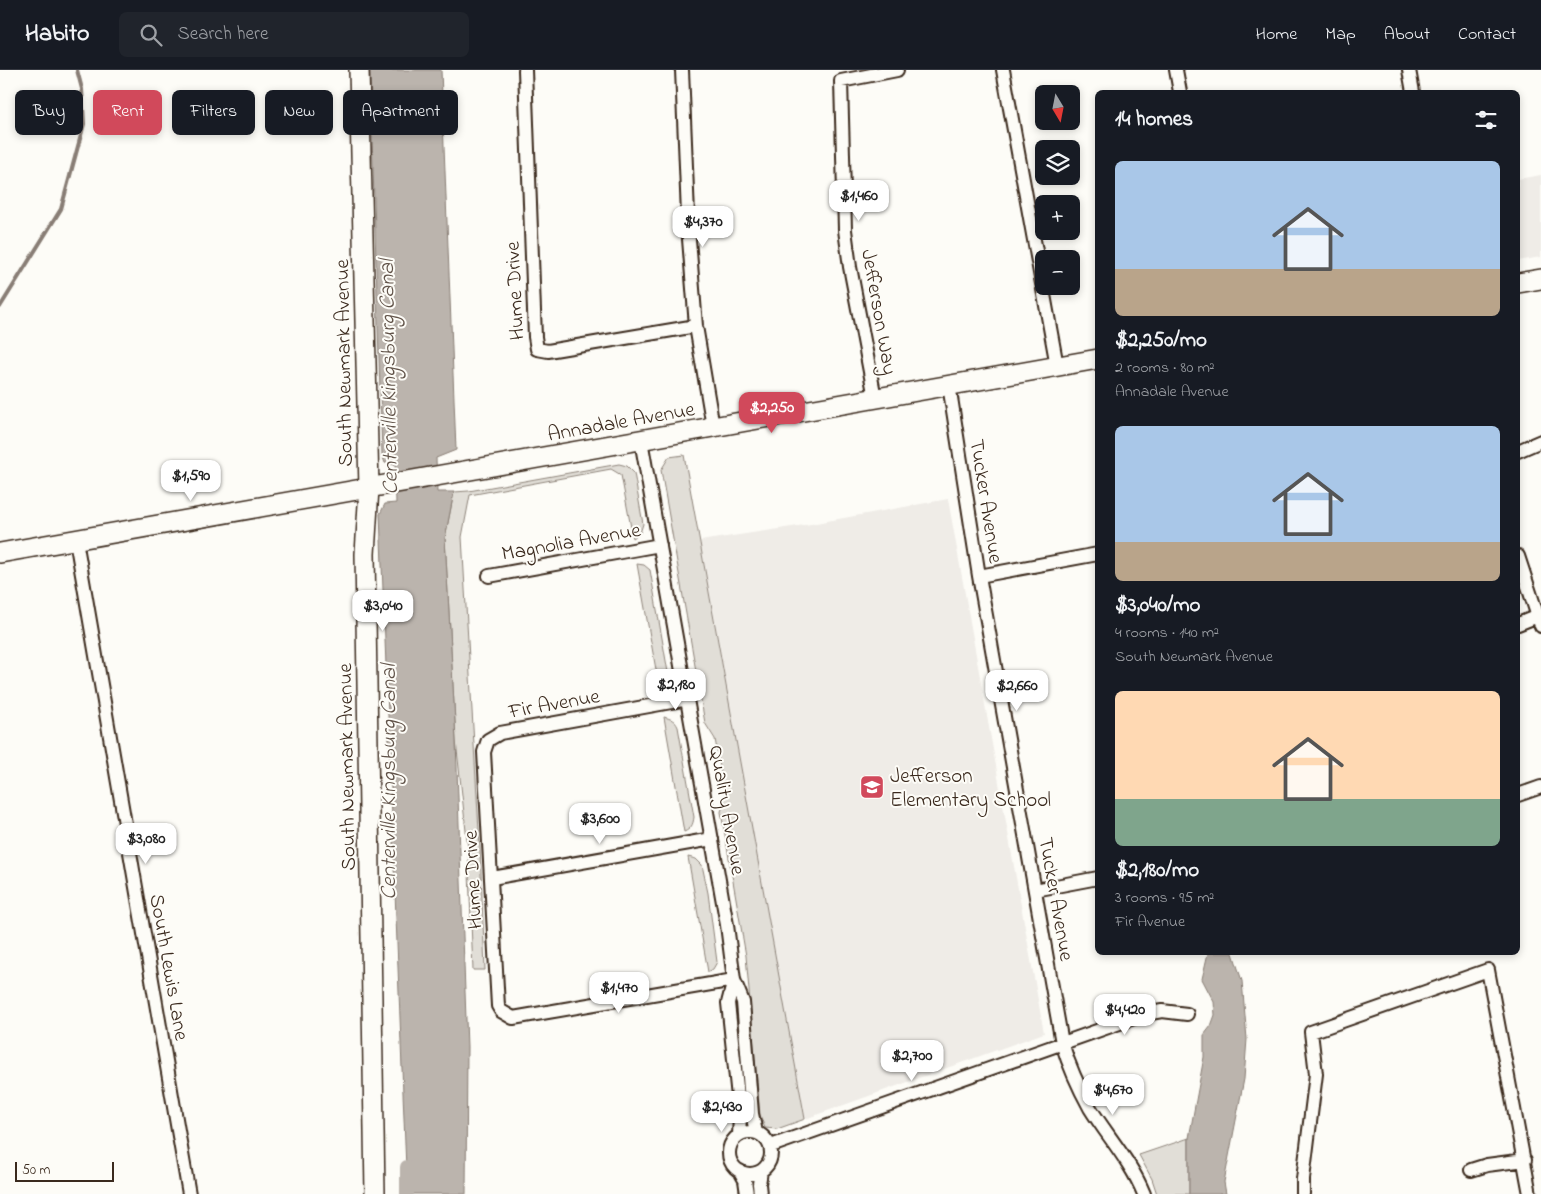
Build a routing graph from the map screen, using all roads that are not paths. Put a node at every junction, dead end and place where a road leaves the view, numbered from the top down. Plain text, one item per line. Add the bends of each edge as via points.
1 (359, 70) edge
2 (525, 70) edge
3 (682, 70) edge
4 (897, 70) edge
5 (1002, 70) edge
6 (1176, 70) edge
7 (1409, 70) edge
8 (1180, 90) edge
9 (1413, 90) edge
10 (1541, 279) edge
11 (1520, 283) edge
12 (696, 326) junction
13 (1095, 359) edge
14 (1057, 366) junction
15 (949, 385) junction
16 (875, 398) junction
17 (714, 427) junction
18 (641, 440) junction
19 (1541, 441) edge
20 (1520, 450) edge
21 (369, 488) junction
22 (76, 540) junction
23 (660, 544) junction
24 (0, 553) edge
25 (1095, 555) edge
26 (1520, 562) edge
27 (489, 576) dead end
28 (979, 576) junction
29 (1539, 621) edge
30 (1520, 624) edge
31 (688, 699) junction
32 (488, 740) joint
33 (1541, 787) edge
34 (1520, 794) edge
35 (712, 839) junction
36 (492, 878) junction
37 (1095, 879) edge
38 (1036, 890) junction
39 (734, 980) junction
40 (1187, 1014) dead end
41 (1062, 1043) junction
42 (756, 1132) junction
43 (739, 1135) junction
44 (771, 1146) junction
45 (1525, 1160) junction
46 (1471, 1170) dead end
47 (740, 1171) junction
48 (761, 1171) junction
49 (1140, 1193) edge
50 (188, 1194) edge
51 (375, 1194) edge
52 (748, 1194) edge
53 (760, 1194) edge
54 (1303, 1194) edge
55 (1530, 1194) edge

1 - 21 street, South Newmark Avenue
2 - 12 street, Hume Drive via 538,349 548,351
3 - 12 street
4 - 16 street, Jefferson Way via 841,80 845,230
5 - 14 street
6 - 8 street
7 - 9 street
10 - 11 street
12 - 17 street
13 - 14 street, Annadale Avenue
14 - 15 street, Annadale Avenue
15 - 16 street, Annadale Avenue
15 - 28 street, Tucker Avenue
16 - 17 street, Annadale Avenue
17 - 18 street, Annadale Avenue
18 - 21 street, Annadale Avenue
18 - 23 street, Quality Avenue
19 - 20 street
21 - 22 street, Annadale Avenue
21 - 51 street, South Newmark Avenue via 365,554
22 - 24 street, Annadale Avenue
22 - 50 street, South Lewis Lane
23 - 27 street, Magnolia Avenue
23 - 31 street, Quality Avenue
25 - 28 street
26 - 29 street
28 - 38 street, Tucker Avenue
29 - 30 street
31 - 32 street, Fir Avenue via 500,733
31 - 35 street, Quality Avenue
32 - 36 street, Hume Drive via 484,752
33 - 34 street
35 - 36 street
35 - 39 street, Quality Avenue
36 - 39 street, Hume Drive via 498,1006 513,1018
37 - 38 street
38 - 41 street, Tucker Avenue
39 - 42 street, Quality Avenue via 743,1002
39 - 43 street, Quality Avenue via 728,1003 740,1116
40 - 41 street via 1145,1014
41 - 44 street
41 - 49 street, Tucker Avenue via 1090,1107 1126,1160
42 - 43 street
42 - 44 street via 763,1135
43 - 47 street via 729,1150 731,1162
44 - 48 street via 771,1159
45 - 46 street
45 - 54 street via 1488,970 1311,1032 1316,1074
45 - 55 street
47 - 48 street via 752,1174
47 - 52 street
48 - 53 street

